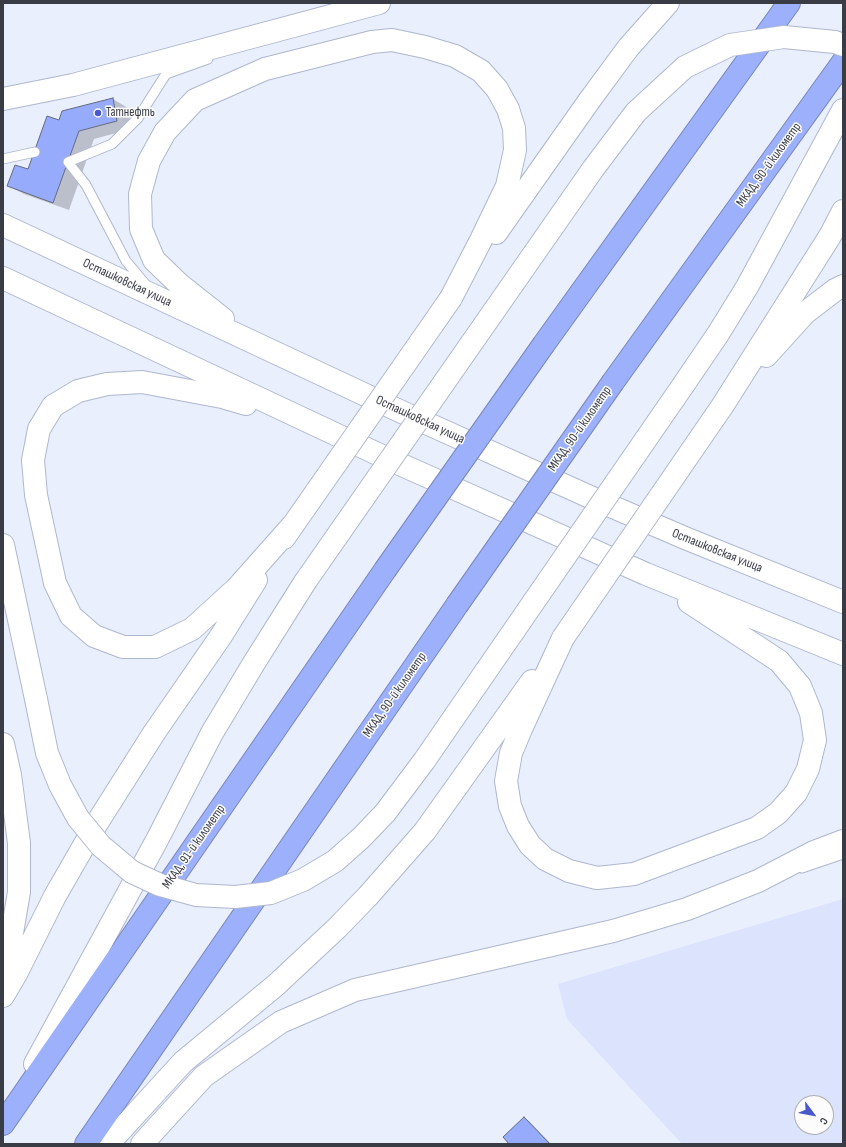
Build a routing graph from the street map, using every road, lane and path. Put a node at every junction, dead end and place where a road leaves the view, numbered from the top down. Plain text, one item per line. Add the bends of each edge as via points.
1 (379, 3) edge
2 (668, 3) edge
3 (789, 3) edge
4 (334, 15) junction
5 (843, 45) edge
6 (843, 62) edge
7 (3, 99) edge
8 (843, 110) edge
9 (35, 152) dead end
10 (3, 159) edge
11 (843, 211) edge
12 (3, 225) edge
13 (3, 278) edge
14 (843, 286) edge
15 (155, 296) junction
16 (451, 298) junction
17 (282, 356) junction
18 (723, 405) junction
19 (303, 419) junction
20 (685, 538) junction
21 (3, 545) edge
22 (267, 558) junction
23 (646, 574) junction
24 (843, 587) edge
25 (843, 602) edge
26 (843, 654) edge
27 (542, 674) junction
28 (3, 744) edge
29 (843, 841) edge
30 (843, 854) edge
31 (758, 882) junction
32 (3, 963) edge
33 (276, 985) junction
34 (3, 996) edge
35 (204, 1076) junction
36 (3, 1123) edge
37 (86, 1144) edge
38 (108, 1144) edge
39 (142, 1144) edge

1 - 4 main road
2 - 16 main road via 628,48 589,101
3 - 36 highway, МКАД, 91-й километр, bridge via 385,570
4 - 7 main road via 80,83
4 - 15 lane via 166,74 138,118 112,144 68,162 86,185 126,261
5 - 36 main road, bridge via 784,37 730,45 685,67 636,112 592,169 306,582 254,663 212,732 157,840
6 - 37 highway, МКАД, 90-й километр, bridge via 613,382
8 - 21 main road, bridge via 747,287 718,334 433,748 385,813 361,838 335,861 303,880 271,892 235,897 196,895 160,885 132,872 101,846 78,818 60,785 47,753
9 - 10 lane
11 - 18 main road via 830,236
12 - 15 main road, Осташковская улица
13 - 19 main road
14 - 18 main road via 805,313
15 - 17 main road, Осташковская улица
16 - 17 main road via 507,186 515,150 514,128 508,109 497,89 481,71 455,56 392,40 372,42 265,69 196,100 165,132 149,161 140,194 141,229 154,260 180,285 219,316
16 - 22 main road, bridge
17 - 20 main road, Осташковская улица
18 - 27 main road, bridge via 563,638
19 - 22 main road via 222,397 142,382 107,384 78,390 53,406 39,429 33,460 36,495 55,583 71,616 94,636 123,647 155,647 192,629
19 - 23 main road
20 - 24 main road
20 - 25 main road, Осташковская улица
22 - 34 main road via 221,636 154,733 97,823 55,896
23 - 26 main road
23 - 27 main road via 779,661 800,686 811,713 815,740 808,769 796,793 778,813 757,828 634,874 597,878 569,871 545,859 530,845 518,826 510,806 506,781 511,753
27 - 33 main road via 426,831 337,928
28 - 32 main road via 19,843 19,892 12,933
29 - 31 main road via 814,852
30 - 31 lane
31 - 35 main road via 687,909 613,931 355,990 281,1022
33 - 35 main road
33 - 38 main road via 183,1062
35 - 39 main road

